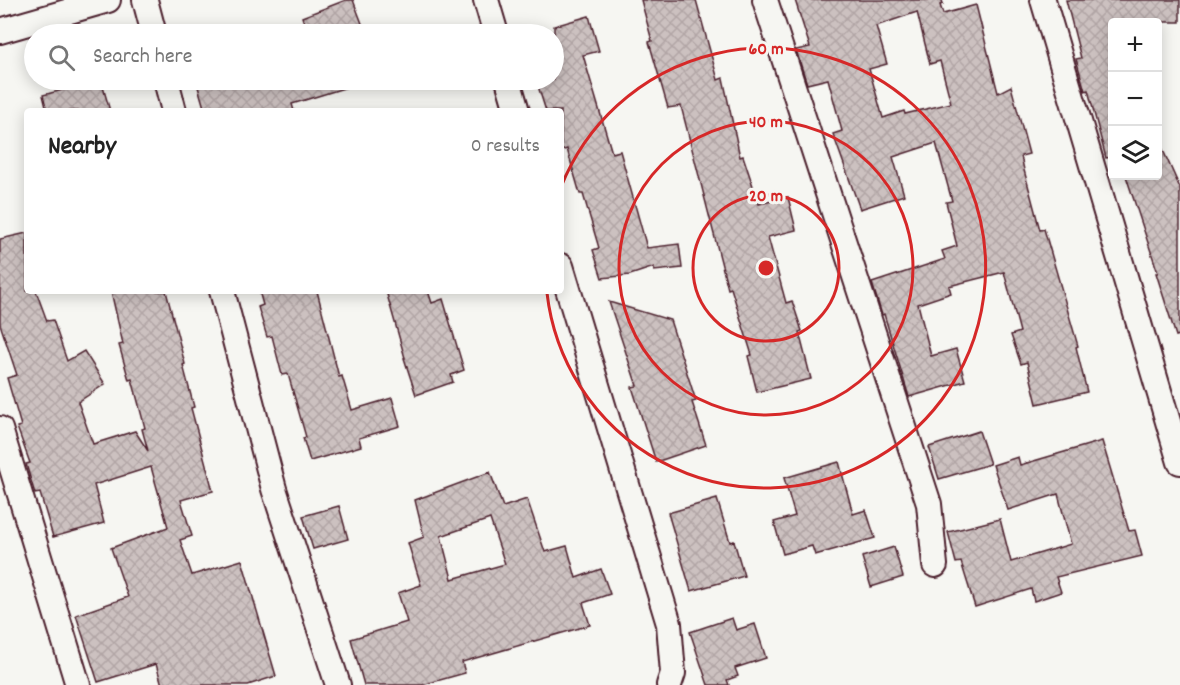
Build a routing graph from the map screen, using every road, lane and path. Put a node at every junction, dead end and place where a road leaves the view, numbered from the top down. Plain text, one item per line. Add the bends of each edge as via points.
1 (108, 0) edge
2 (145, 0) edge
3 (486, 0) edge
4 (765, 0) edge
5 (1043, 0) edge
6 (24, 24) edge
7 (24, 24) edge
8 (151, 24) edge
9 (493, 24) edge
10 (0, 31) edge
11 (169, 90) edge
12 (511, 90) edge
13 (173, 108) edge
14 (516, 108) edge
15 (564, 276) edge
16 (223, 294) edge
17 (0, 429) edge
18 (1180, 462) edge
19 (935, 565) dead end
20 (78, 685) edge
21 (338, 685) edge
22 (669, 685) edge

1 - 6 street
2 - 8 street
3 - 9 street
4 - 19 street via 929,504
5 - 18 street
7 - 10 street
11 - 13 street
12 - 14 street
15 - 22 street via 669,624 673,673
16 - 21 street via 274,489
17 - 20 street

